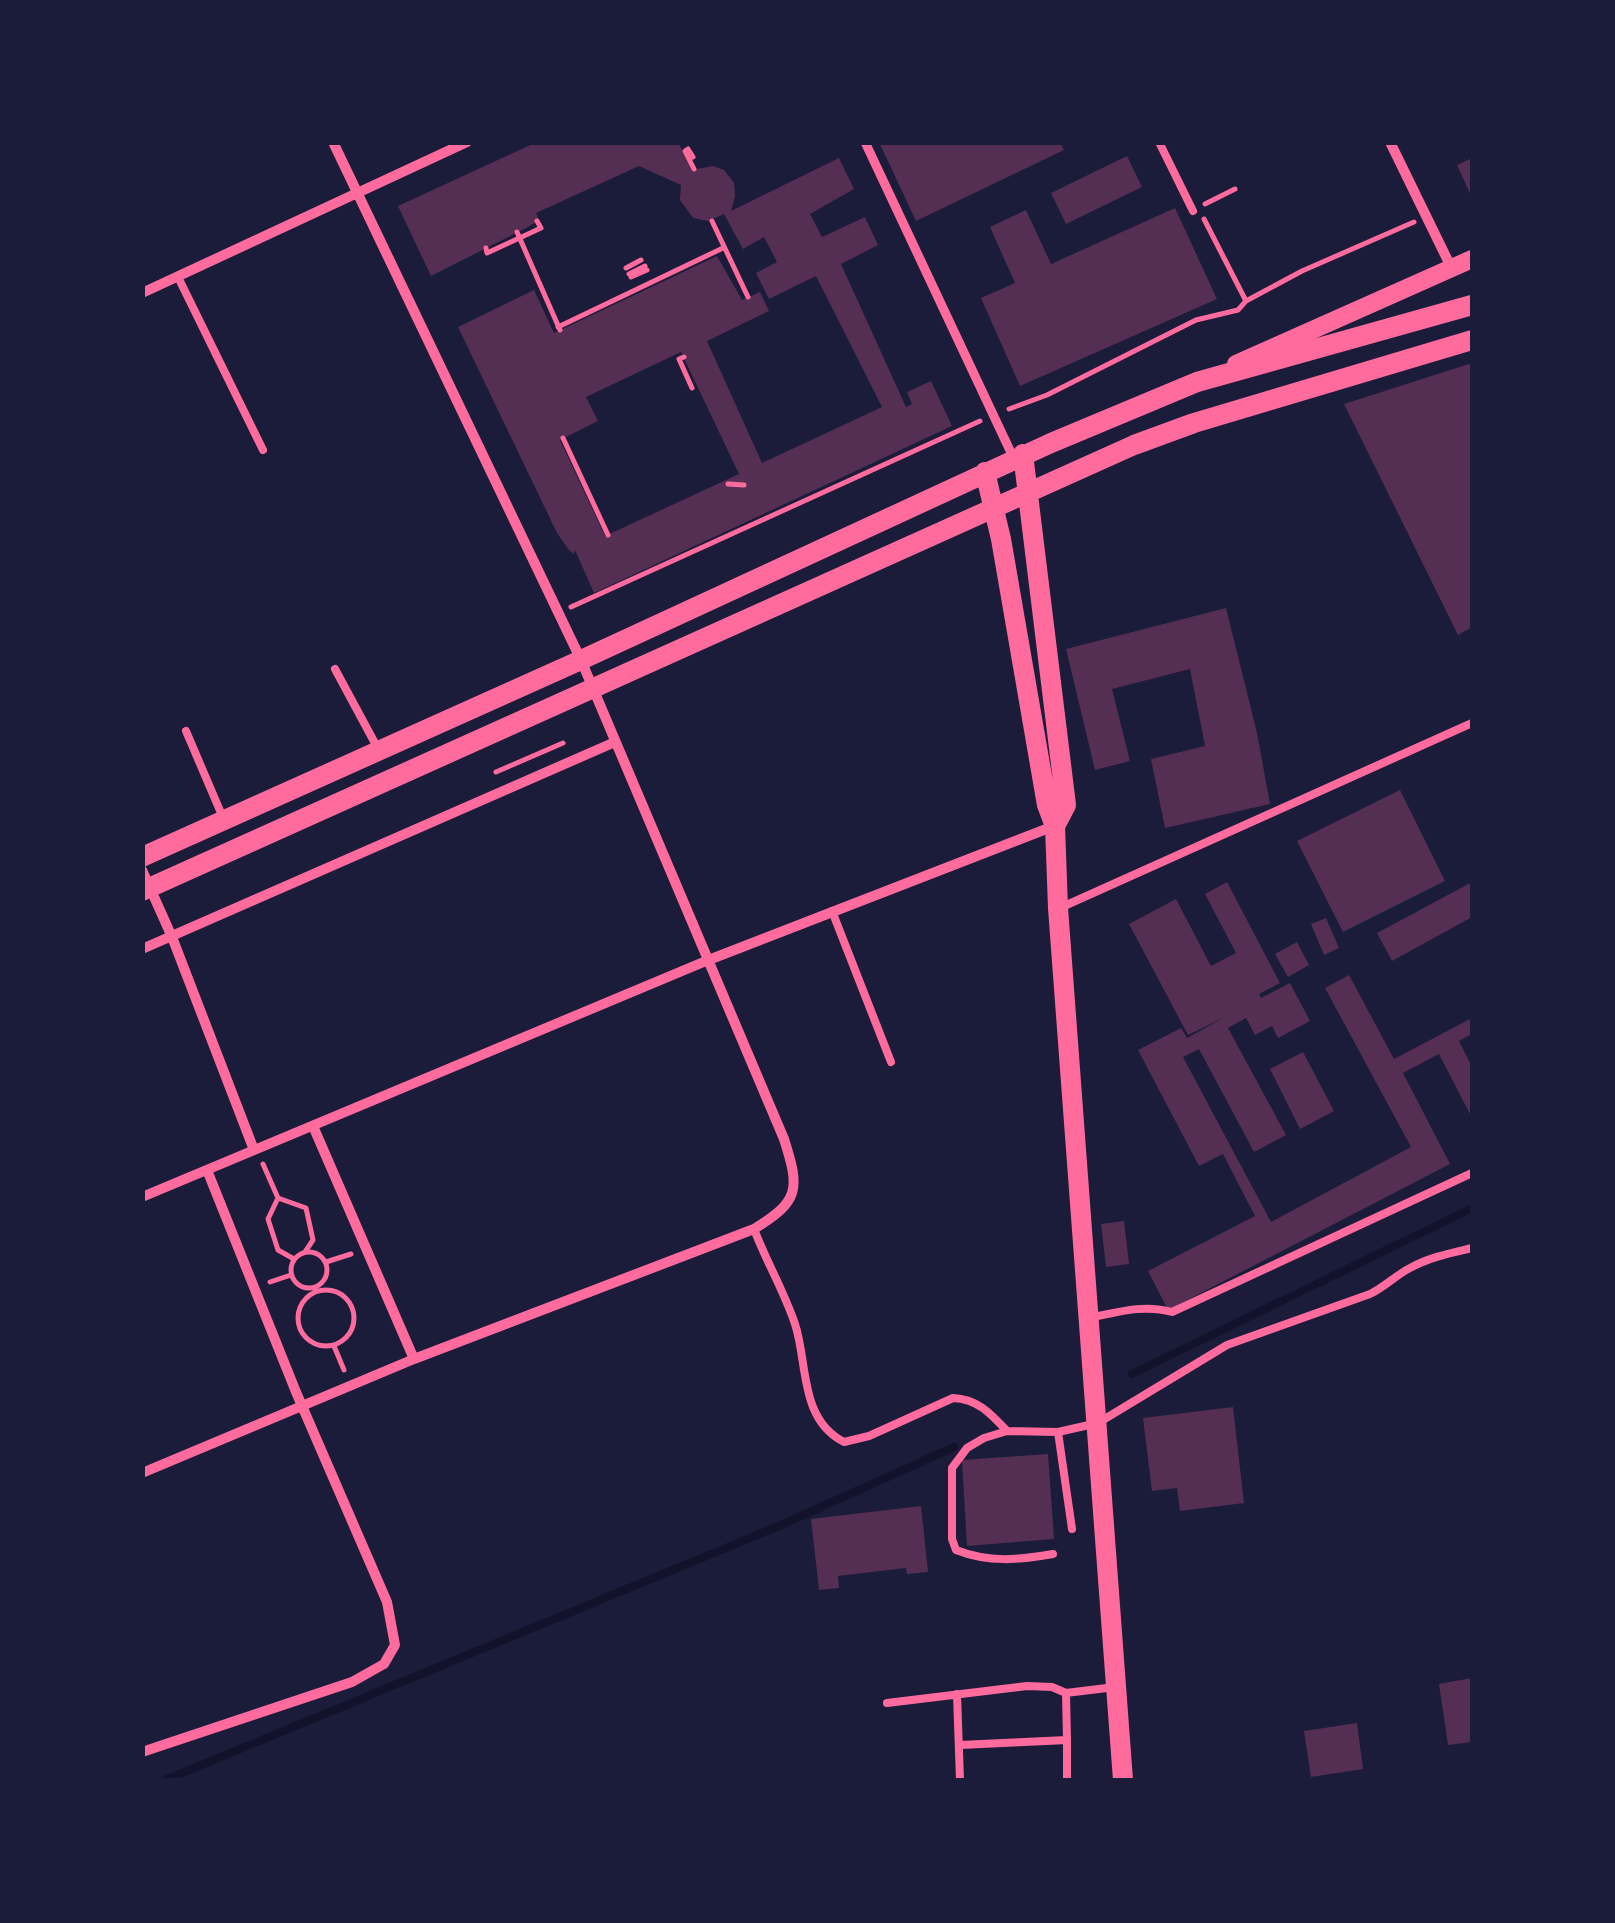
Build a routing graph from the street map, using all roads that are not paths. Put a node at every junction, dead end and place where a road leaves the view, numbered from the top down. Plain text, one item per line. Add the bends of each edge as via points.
1 (333, 142) edge
2 (467, 142) edge
3 (865, 142) edge
4 (1159, 142) edge
5 (1390, 142) edge
6 (358, 194) junction
7 (1193, 211) dead end
8 (1472, 259) edge
9 (1450, 268) junction
10 (178, 277) junction
11 (142, 293) edge
12 (1472, 305) edge
13 (1472, 340) edge
14 (1198, 382) junction
15 (263, 450) dead end
16 (1019, 456) junction
17 (986, 472) junction
18 (1026, 493) junction
19 (995, 507) junction
20 (581, 660) junction
21 (335, 669) dead end
22 (593, 687) junction
23 (1472, 723) edge
24 (186, 730) dead end
25 (615, 742) junction
26 (379, 751) junction
27 (224, 820) junction
28 (1055, 826) junction
29 (142, 857) edge
30 (145, 883) edge
31 (1058, 908) junction
32 (832, 911) junction
33 (172, 936) junction
34 (142, 949) edge
35 (706, 961) junction
36 (890, 1062) dead end
37 (313, 1126) junction
38 (254, 1150) junction
39 (206, 1170) junction
40 (1472, 1173) edge
41 (142, 1197) edge
42 (754, 1229) junction
43 (1472, 1248) edge
44 (1089, 1318) junction
45 (414, 1359) junction
46 (302, 1404) junction
47 (1098, 1423) junction
48 (1007, 1431) junction
49 (1058, 1432) junction
50 (142, 1473) edge
51 (1072, 1529) dead end
52 (1053, 1554) dead end
53 (1115, 1687) junction
54 (957, 1694) junction
55 (1066, 1694) junction
56 (887, 1703) dead end
57 (1067, 1740) junction
58 (960, 1745) junction
59 (142, 1752) edge
60 (960, 1780) edge
61 (1067, 1780) edge
62 (1123, 1780) edge

1 - 6 street
2 - 6 street
3 - 16 street via 993,415
4 - 7 lane
5 - 9 street
6 - 10 street
6 - 20 street
8 - 9 street
9 - 14 street
10 - 11 street
10 - 15 lane
12 - 14 main road
13 - 18 main road via 1194,423
14 - 16 main road
16 - 17 main road
16 - 18 main road
17 - 19 main road
17 - 20 main road
18 - 19 main road
18 - 28 main road via 1066,805
19 - 22 main road
19 - 28 main road
20 - 22 street
20 - 26 main road
21 - 26 lane
22 - 25 street
22 - 30 main road
23 - 31 lane
24 - 27 lane
25 - 33 street
25 - 35 street
26 - 27 main road
27 - 29 main road
28 - 31 main road
28 - 32 street
30 - 33 street
31 - 44 main road
32 - 35 street
32 - 36 lane
33 - 34 street
33 - 38 street
35 - 37 street
35 - 42 street via 794,1170 788,1206
37 - 38 street
37 - 45 street
38 - 39 street
39 - 41 street
39 - 46 street
40 - 44 lane via 1172,1312 1130,1309
42 - 45 street
42 - 48 lane via 796,1327 802,1370 829,1434 844,1442 869,1436 954,1398 984,1407
43 - 47 lane via 1432,1258 1370,1294 1227,1346
44 - 47 main road
45 - 46 street
46 - 50 street
46 - 59 street via 387,1602 395,1645 384,1664 352,1682
47 - 49 lane
47 - 53 main road
48 - 49 lane
48 - 52 lane via 968,1448 952,1468 956,1550 979,1559
49 - 51 lane
53 - 55 lane
53 - 62 main road
54 - 55 lane via 1027,1686
54 - 56 lane
54 - 58 lane
55 - 57 lane
57 - 58 lane
57 - 61 lane
58 - 60 lane

